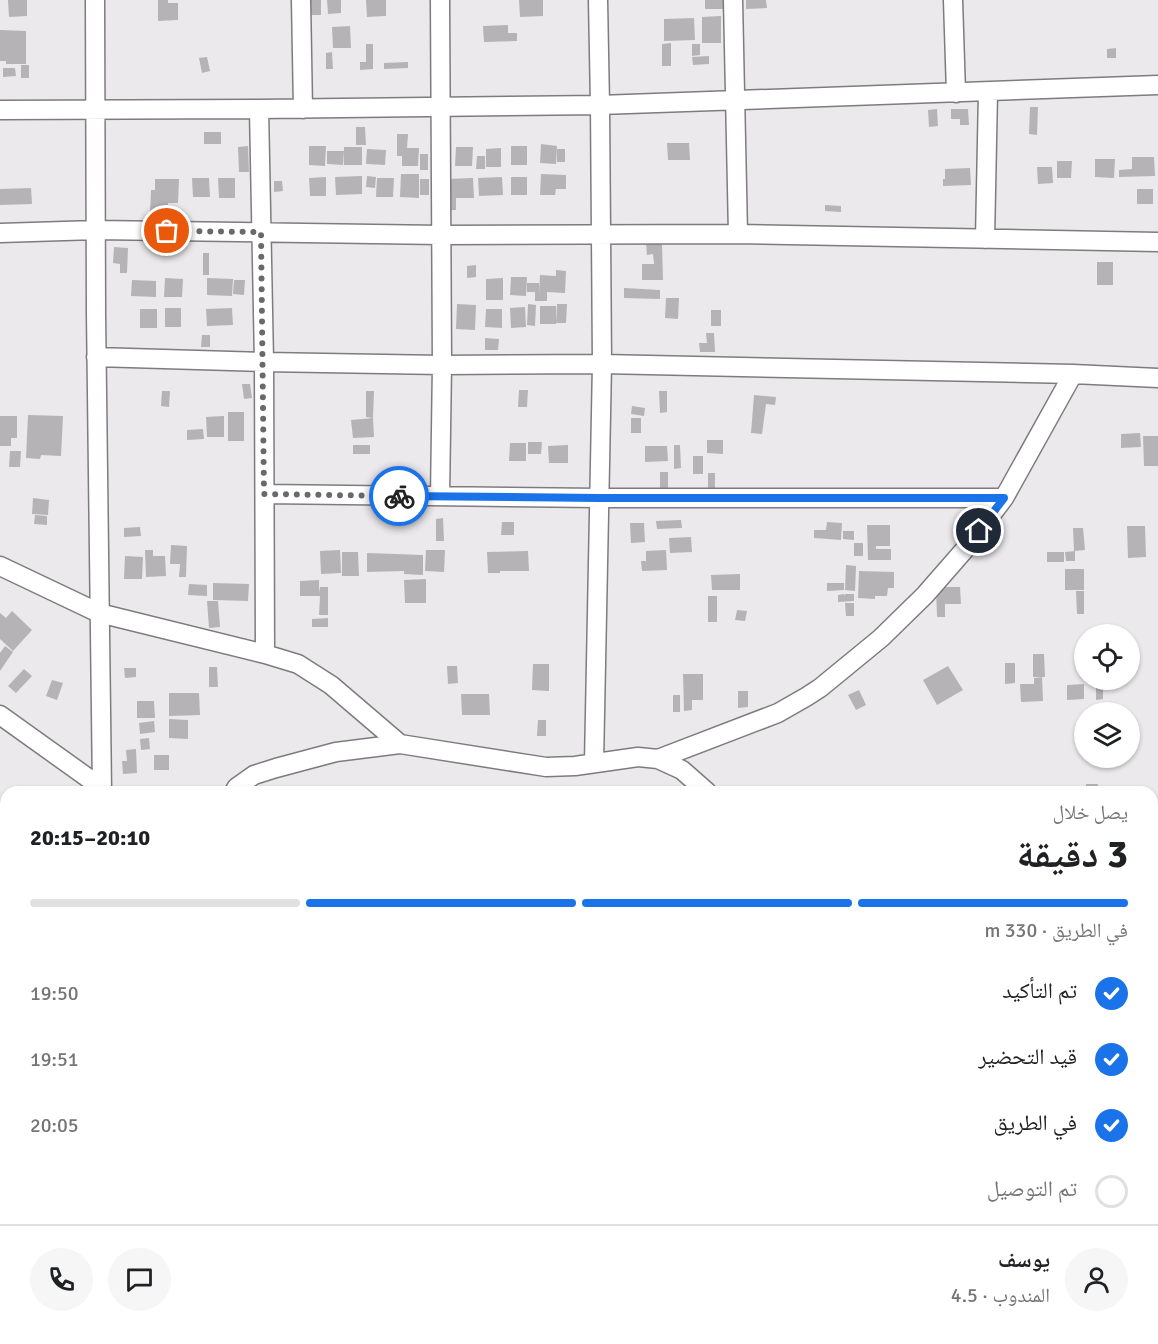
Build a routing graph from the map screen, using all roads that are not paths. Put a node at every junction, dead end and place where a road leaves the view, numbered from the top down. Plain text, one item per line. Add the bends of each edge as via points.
1 (94, 0) edge
2 (301, 0) edge
3 (440, 0) edge
4 (598, 0) edge
5 (733, 0) edge
6 (953, 0) edge
7 (1158, 85) edge
8 (987, 92) junction
9 (956, 93) junction
10 (735, 100) junction
11 (600, 105) junction
12 (440, 106) junction
13 (303, 108) junction
14 (259, 109) junction
15 (0, 110) edge
16 (96, 110) junction
17 (96, 230) junction
18 (0, 232) edge
19 (261, 232) junction
20 (601, 234) junction
21 (738, 234) junction
22 (441, 235) junction
23 (985, 239) junction
24 (1158, 242) edge
25 (96, 357) junction
26 (264, 362) junction
27 (602, 364) junction
28 (442, 365) junction
29 (1073, 374) junction
30 (1158, 378) edge
31 (264, 494) junction
32 (440, 496) junction
33 (599, 498) junction
34 (1004, 498) junction
35 (0, 566) edge
36 (99, 613) junction
37 (265, 654) junction
38 (0, 715) edge
39 (400, 744) junction
40 (657, 759) junction
41 (594, 763) junction
42 (97, 786) edge
43 (102, 786) edge
44 (238, 786) edge
45 (700, 786) edge

1 - 16 street
2 - 13 street
3 - 12 street
4 - 11 street
5 - 10 street
6 - 9 street
7 - 8 street
8 - 9 street
8 - 23 street
9 - 10 street
10 - 11 street
10 - 21 street
11 - 12 street
11 - 20 street
12 - 13 street
12 - 22 street
13 - 14 street
14 - 16 street
14 - 19 street
15 - 16 street
16 - 17 street
17 - 18 street
17 - 19 street
17 - 25 street
19 - 22 street
19 - 26 street
20 - 21 street
20 - 22 street
20 - 27 street
21 - 23 street
22 - 28 street
23 - 24 street
25 - 26 street
25 - 36 street
26 - 28 street
26 - 31 street
27 - 28 street
27 - 29 street
27 - 33 street
28 - 32 street
29 - 30 street
29 - 34 street
31 - 32 street
31 - 37 street
32 - 33 street
33 - 34 street
33 - 41 street
34 - 40 street via 924,595 881,638 820,688 778,713
35 - 36 street
36 - 37 street
36 - 43 street
37 - 39 street via 298,664 331,685
38 - 42 street
39 - 41 street via 546,767
39 - 44 street via 336,752 254,775
40 - 41 street via 638,757
40 - 45 street via 682,770

